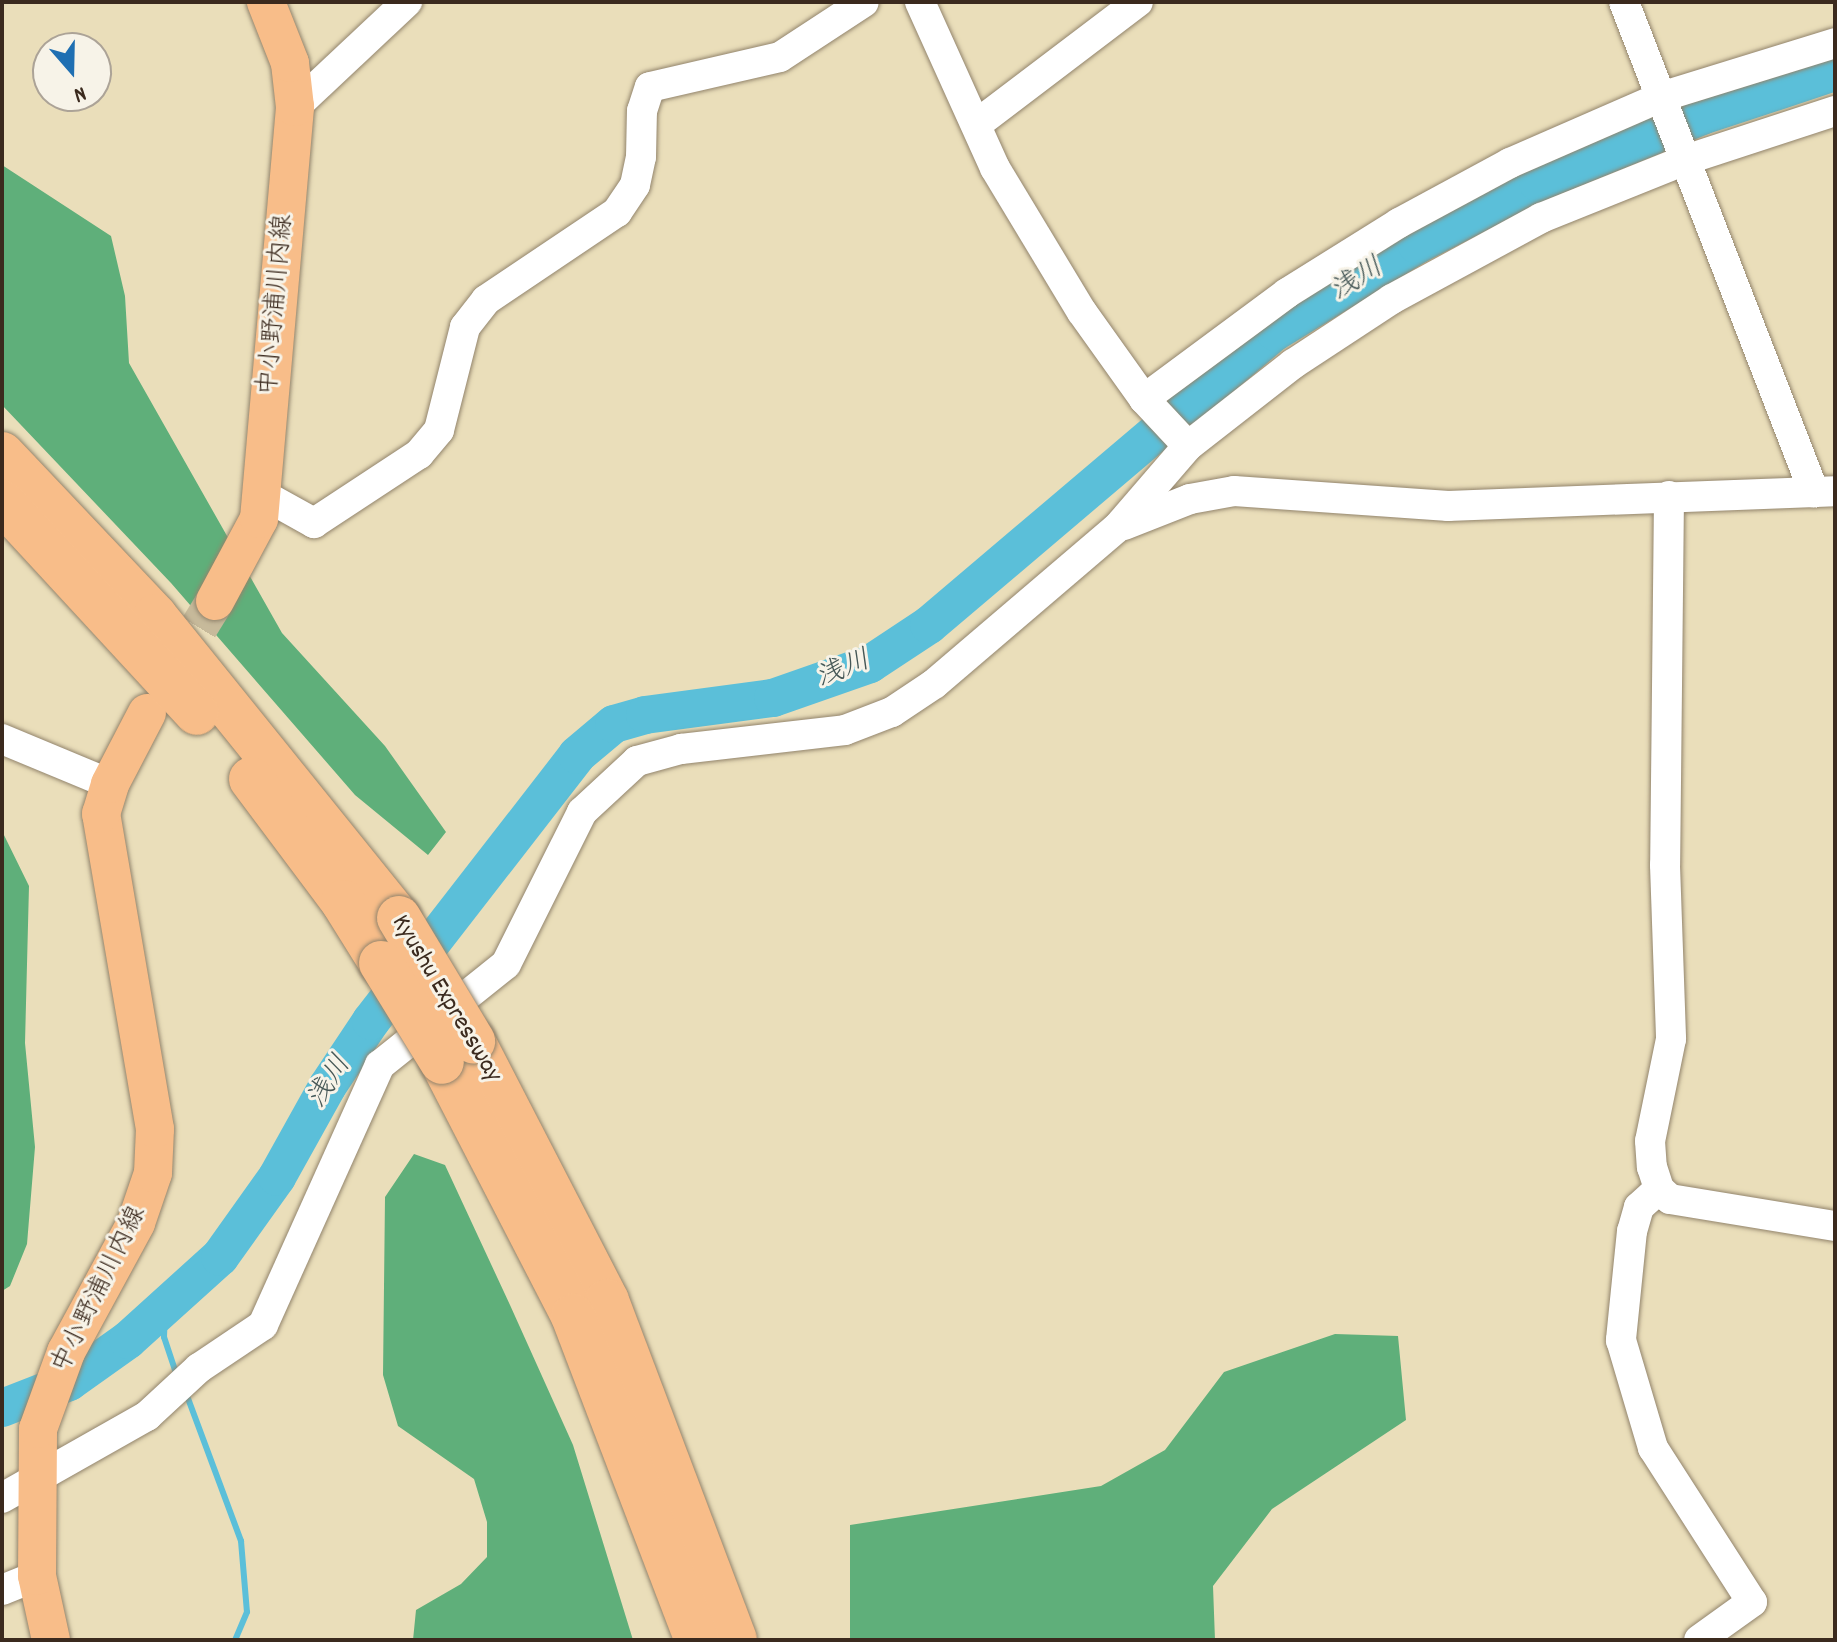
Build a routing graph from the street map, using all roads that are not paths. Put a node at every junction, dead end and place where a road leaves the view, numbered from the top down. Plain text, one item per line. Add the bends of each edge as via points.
1 (266, 2) edge
2 (407, 2) edge
3 (864, 2) edge
4 (920, 2) edge
5 (1138, 2) edge
6 (1624, 2) edge
7 (1835, 43) edge
8 (1663, 102) junction
9 (295, 107) junction
10 (1835, 111) edge
11 (977, 124) junction
12 (1683, 153) junction
13 (1148, 403) junction
14 (1184, 442) junction
15 (2, 454) edge
16 (1824, 492) edge
17 (260, 493) junction
18 (1669, 496) junction
19 (2, 502) edge
20 (1118, 527) junction
21 (215, 601) tunnel mouth
22 (147, 713) tunnel mouth
23 (2, 739) edge
24 (110, 784) junction
25 (458, 1052) junction
26 (1659, 1189) junction
27 (1835, 1226) edge
28 (38, 1476) junction
29 (2, 1498) edge
30 (37, 1576) junction
31 (2, 1590) edge
32 (51, 1640) edge
33 (697, 1640) edge
34 (735, 1640) edge
35 (1699, 1640) edge

1 - 9 main road, 中小野浦川内線 via 290,63
2 - 9 street
3 - 17 street via 780,57 650,87 642,111 635,185 617,212 486,300 465,327 439,430 419,454 314,523
4 - 11 street
5 - 11 street
6 - 8 street
7 - 8 street
8 - 12 street
8 - 13 street via 1510,163 1399,223 1287,293
9 - 17 main road, 中小野浦川内線
10 - 12 street
11 - 13 street via 995,168 1082,312
12 - 14 street via 1541,218 1392,299
12 - 16 street
13 - 14 street
14 - 20 street
15 - 25 highway, Kyushu Expressway, bridge via 155,616 399,918
16 - 18 street
17 - 21 main road, 中小野浦川内線 via 259,519 247,550
18 - 20 street via 1448,506 1234,491 1190,499
18 - 26 street via 1665,865 1671,1039 1664,1093 1650,1141
19 - 25 highway, Kyushu Expressway, bridge via 127,632 236,758 343,902 381,963
20 - 28 street via 934,684 892,712 845,730 681,749 637,761 612,780 567,839 506,964 380,1065 263,1325 199,1368 147,1416
22 - 24 main road, 中小野浦川内線
23 - 24 street
24 - 28 main road, 中小野浦川内線 via 101,814 103,844 155,1129 153,1173 136,1223 66,1352 38,1429
25 - 33 highway, Kyushu Expressway via 573,1316
25 - 34 highway, Kyushu Expressway via 607,1301
26 - 27 street via 1670,1199
26 - 35 street via 1639,1207 1632,1231 1621,1340 1653,1448 1752,1602
28 - 29 street
28 - 30 main road, 中小野浦川内線
30 - 31 street
30 - 32 main road, 中小野浦川内線

